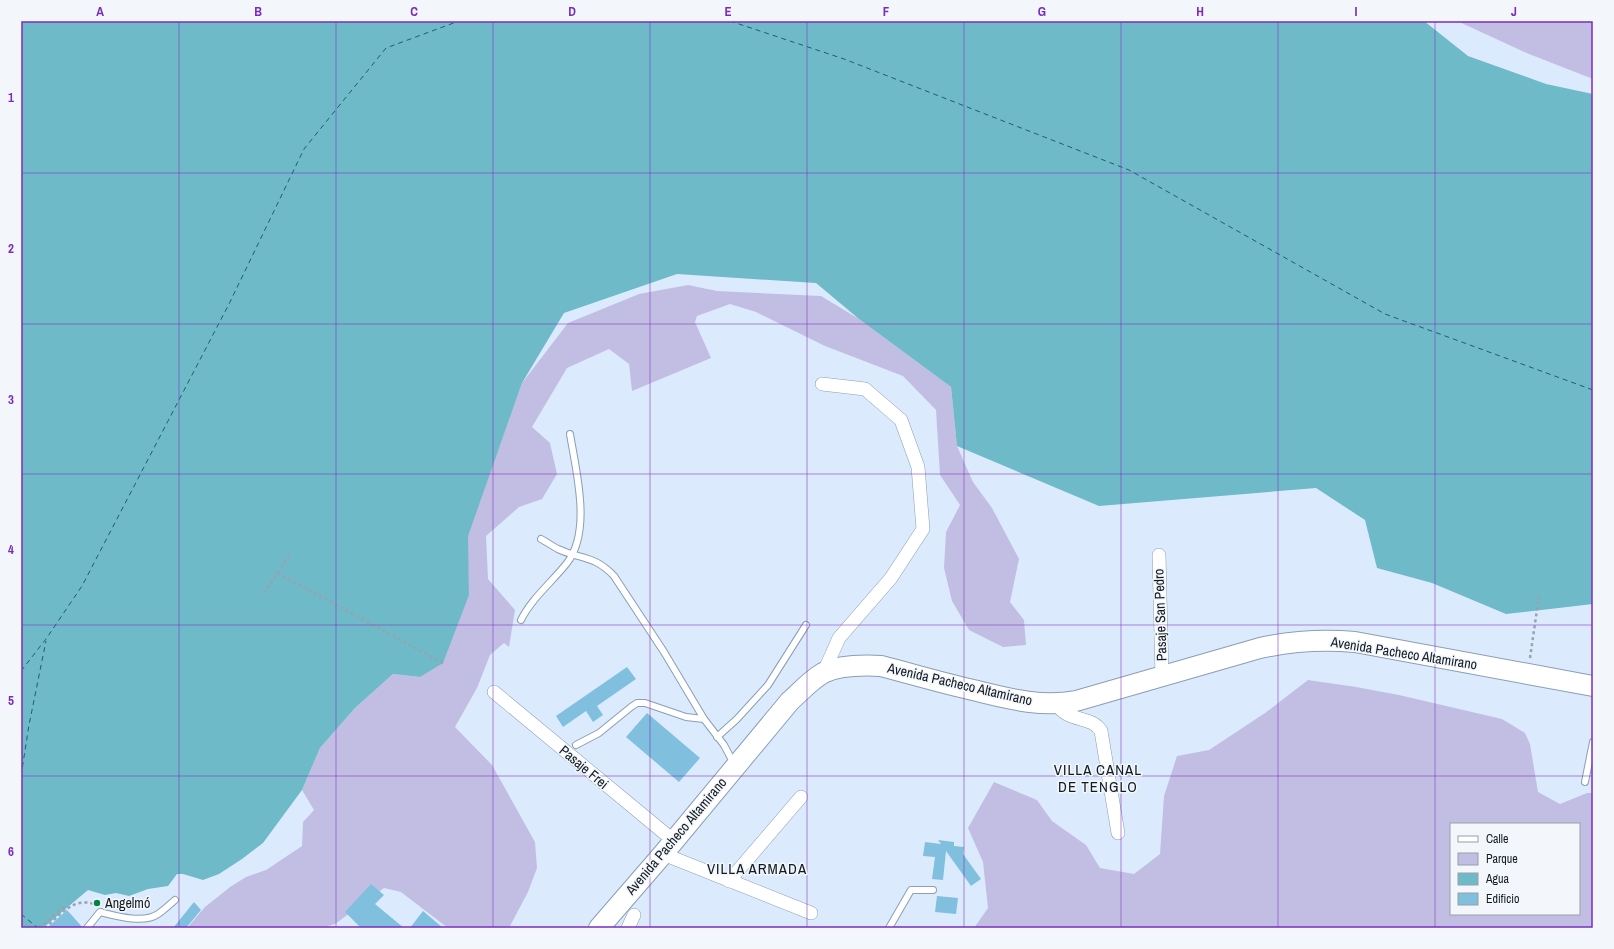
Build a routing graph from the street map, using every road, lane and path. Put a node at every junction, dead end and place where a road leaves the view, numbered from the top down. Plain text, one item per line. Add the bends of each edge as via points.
1 (822, 384) dead end
2 (570, 434) dead end
3 (541, 539) dead end
4 (291, 553) dead end
5 (573, 554) junction
6 (1159, 555) dead end
7 (277, 573) junction
8 (264, 593) dead end
9 (1539, 596) dead end
10 (522, 620) dead end
11 (806, 625) dead end
12 (443, 663) dead end
13 (823, 674) junction
14 (1527, 674) junction
15 (1162, 676) junction
16 (1593, 686) edge
17 (494, 692) dead end
18 (1057, 704) junction
19 (704, 719) junction
20 (717, 737) junction
21 (1593, 742) edge
22 (576, 745) dead end
23 (735, 766) junction
24 (1585, 782) dead end
25 (801, 797) dead end
26 (1118, 832) dead end
27 (668, 848) junction
28 (729, 881) junction
29 (934, 890) dead end
30 (175, 900) dead end
31 (66, 910) junction
32 (100, 912) junction
33 (811, 913) dead end
34 (634, 915) dead end
35 (39, 928) edge
36 (45, 928) edge
37 (87, 928) edge
38 (599, 928) edge
39 (628, 928) edge
40 (889, 928) edge

1 - 13 street via 865,389 901,420 918,466 923,529 892,578 839,638
2 - 5 lane via 580,498 578,544
3 - 5 lane
4 - 7 path
5 - 10 lane via 535,599
5 - 19 lane via 595,560 614,576
6 - 15 street, Pasaje San Pedro
7 - 8 path
7 - 12 path
9 - 14 path
11 - 20 lane via 768,685
13 - 18 main road, Avenida Pacheco Altamirano via 850,667 881,666 1000,697
13 - 23 main road, Avenida Pacheco Altamirano via 790,701
14 - 15 main road, Avenida Pacheco Altamirano via 1355,642 1331,640 1283,643
14 - 16 main road, Avenida Pacheco Altamirano
15 - 18 main road, Avenida Pacheco Altamirano
17 - 27 street, Pasaje Frei
18 - 26 street via 1062,712 1095,724 1101,731
19 - 20 lane
19 - 22 lane via 686,717 645,703 637,703 599,733
20 - 23 lane
21 - 24 lane
23 - 27 main road, Avenida Pacheco Altamirano
25 - 28 street
27 - 28 street, Pasaje Frei
27 - 38 main road, Avenida Pacheco Altamirano
28 - 33 street, Pasaje Frei
29 - 40 lane via 911,890
30 - 32 lane via 157,916 147,918 134,919
31 - 32 path via 82,902 97,906
31 - 35 path via 64,907
31 - 36 path
32 - 37 lane
34 - 39 street

